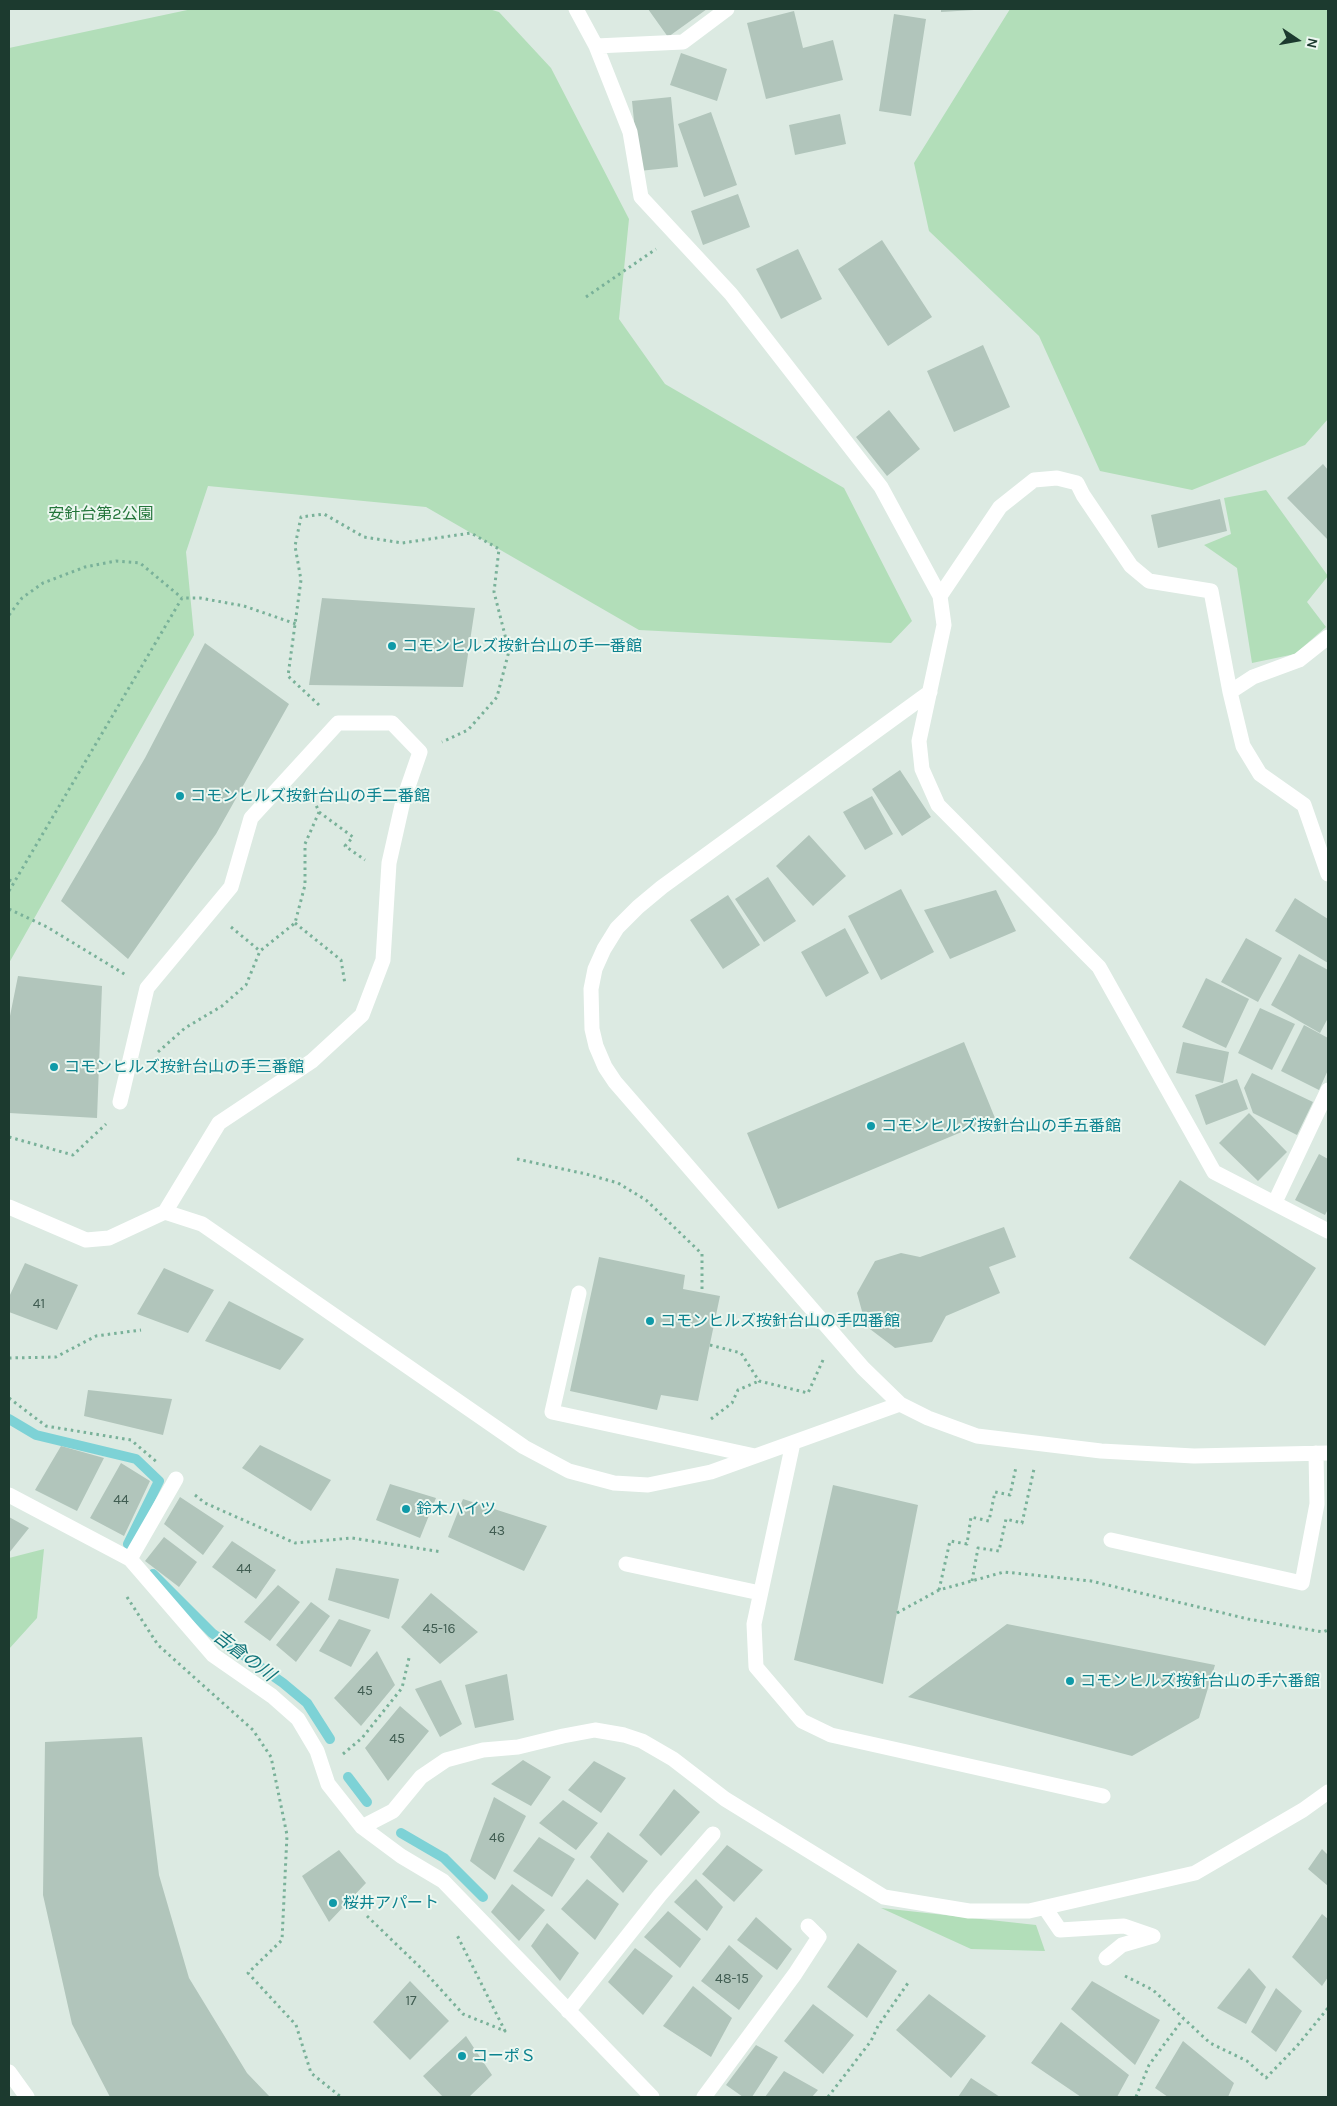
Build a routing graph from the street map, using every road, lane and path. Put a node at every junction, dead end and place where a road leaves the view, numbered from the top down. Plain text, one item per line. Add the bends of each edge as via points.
1 (576, 9) edge
2 (727, 9) edge
3 (596, 46) junction
4 (675, 236) junction
5 (586, 297) dead end
6 (940, 596) junction
7 (182, 598) junction
8 (9, 615) edge
9 (296, 624) junction
10 (1328, 637) edge
11 (930, 692) junction
12 (1230, 692) junction
13 (338, 723) junction
14 (420, 752) junction
15 (299, 765) junction
16 (319, 812) junction
17 (1328, 874) edge
18 (388, 876) junction
19 (9, 880) edge
20 (14, 882) junction
21 (9, 891) edge
22 (9, 908) edge
23 (212, 910) junction
24 (295, 923) junction
25 (260, 951) junction
26 (147, 988) junction
27 (352, 1024) junction
28 (127, 1076) junction
29 (1328, 1090) edge
30 (120, 1102) joint
31 (9, 1138) edge
32 (517, 1159) dead end
33 (1275, 1202) junction
34 (9, 1207) edge
35 (165, 1212) junction
36 (1328, 1231) edge
37 (702, 1292) dead end
38 (579, 1293) dead end
39 (141, 1330) dead end
40 (710, 1345) dead end
41 (828, 1354) dead end
42 (9, 1358) edge
43 (760, 1381) junction
44 (9, 1398) edge
45 (900, 1404) junction
46 (793, 1443) junction
47 (705, 1445) junction
48 (1322, 1453) edge
49 (754, 1456) junction
50 (1016, 1467) dead end
51 (1034, 1469) dead end
52 (176, 1479) junction
53 (9, 1495) edge
54 (1111, 1540) dead end
55 (442, 1552) dead end
56 (130, 1559) junction
57 (626, 1564) dead end
58 (972, 1581) junction
59 (939, 1590) junction
60 (760, 1593) junction
61 (897, 1612) dead end
62 (1328, 1630) edge
63 (409, 1658) dead end
64 (324, 1770) junction
65 (1328, 1792) edge
66 (1103, 1796) dead end
67 (362, 1827) junction
68 (713, 1834) dead end
69 (1045, 1908) junction
70 (367, 1916) dead end
71 (452, 1924) dead end
72 (808, 1926) dead end
73 (1106, 1958) joint
74 (908, 1983) dead end
75 (1328, 2008) edge
76 (568, 2011) junction
77 (1183, 2020) junction
78 (9, 2072) edge
79 (27, 2097) edge
80 (341, 2097) edge
81 (652, 2097) edge
82 (704, 2097) edge
83 (828, 2097) edge
84 (1136, 2097) edge

1 - 3 street
2 - 3 street via 683,42
3 - 4 street via 630,132 641,197
4 - 5 path
4 - 6 street via 731,294 881,487
6 - 11 street via 944,625
6 - 12 street via 1000,508 1034,480 1057,478 1077,483 1131,566 1149,581 1211,591
7 - 8 path via 140,563 116,561 85,567 43,583 22,598
7 - 9 path via 244,606
7 - 20 path
9 - 13 path via 288,676
9 - 14 path via 301,580 295,546 301,517 324,514 364,537 402,543 471,533 499,549 494,592 509,651 497,697 468,730
10 - 12 street via 1299,660 1254,677
11 - 33 street via 919,742 922,769 938,805 1099,966 1214,1172
11 - 45 street via 638,907 617,928 604,949 591,989 596,1046 615,1082 863,1368
12 - 17 street via 1243,746 1260,774 1304,804
13 - 14 street via 392,723
13 - 15 street
14 - 18 street via 403,800
15 - 16 path
15 - 23 street via 251,818 231,887
16 - 18 path via 353,837 345,846
16 - 24 path via 305,844 305,886
18 - 27 street via 383,960 362,1015
19 - 20 path
20 - 21 path
22 - 26 path
23 - 25 path
23 - 26 street
24 - 25 path
24 - 27 path via 341,960
25 - 28 path via 246,984 222,1006 185,1028
26 - 28 street
27 - 35 street via 312,1061 219,1123
28 - 30 street
29 - 33 street
30 - 31 path via 103,1128 73,1155
32 - 37 path via 618,1183 646,1200 702,1254
33 - 36 street
34 - 35 street via 86,1240 109,1238
35 - 49 street via 202,1224 524,1447 570,1471 614,1483 648,1485 711,1472
38 - 47 street via 552,1412
39 - 42 path via 96,1336 56,1357
40 - 43 path via 741,1353
41 - 43 path via 808,1393
43 - 47 path via 738,1390 732,1403 711,1419
44 - 52 path via 46,1426 131,1440
45 - 46 street
45 - 48 street via 977,1436 1101,1451 1194,1456
46 - 49 street
46 - 60 street
47 - 49 street
48 - 54 street via 1317,1504 1302,1583
50 - 59 path via 1010,1495 995,1492 989,1522 971,1517 967,1544 950,1541
51 - 58 path via 1022,1523 1006,1519 1000,1551 978,1548
52 - 55 path via 205,1503 296,1543 352,1538
52 - 56 street
53 - 56 street
56 - 64 street via 213,1655 272,1696 298,1719 317,1750
56 - 80 path via 122,1590 158,1645 253,1730 271,1757 287,1835 282,1940 248,1973 296,2025 311,2072
57 - 60 street
58 - 59 path
58 - 62 path via 1004,1572 1092,1581 1248,1619 1322,1632
59 - 61 path
60 - 66 street via 754,1624 756,1667 802,1722 831,1735
63 - 64 path via 402,1688 362,1738
64 - 67 street via 328,1784
65 - 69 street via 1295,1816 1195,1873
67 - 69 street via 392,1811 421,1777 446,1760 595,1730 624,1735 673,1759 725,1800 884,1897 969,1912
67 - 76 street via 400,1856 443,1881
68 - 76 street
69 - 73 street via 1060,1930 1124,1926 1153,1936 1122,1945
70 - 71 path via 463,2014 505,2031
72 - 82 street via 819,1937
73 - 77 path via 1127,1978 1153,1990
74 - 83 path via 878,2026 872,2041
75 - 77 path via 1266,2078 1247,2061 1210,2043
76 - 81 street
77 - 84 path via 1149,2065
78 - 79 street

